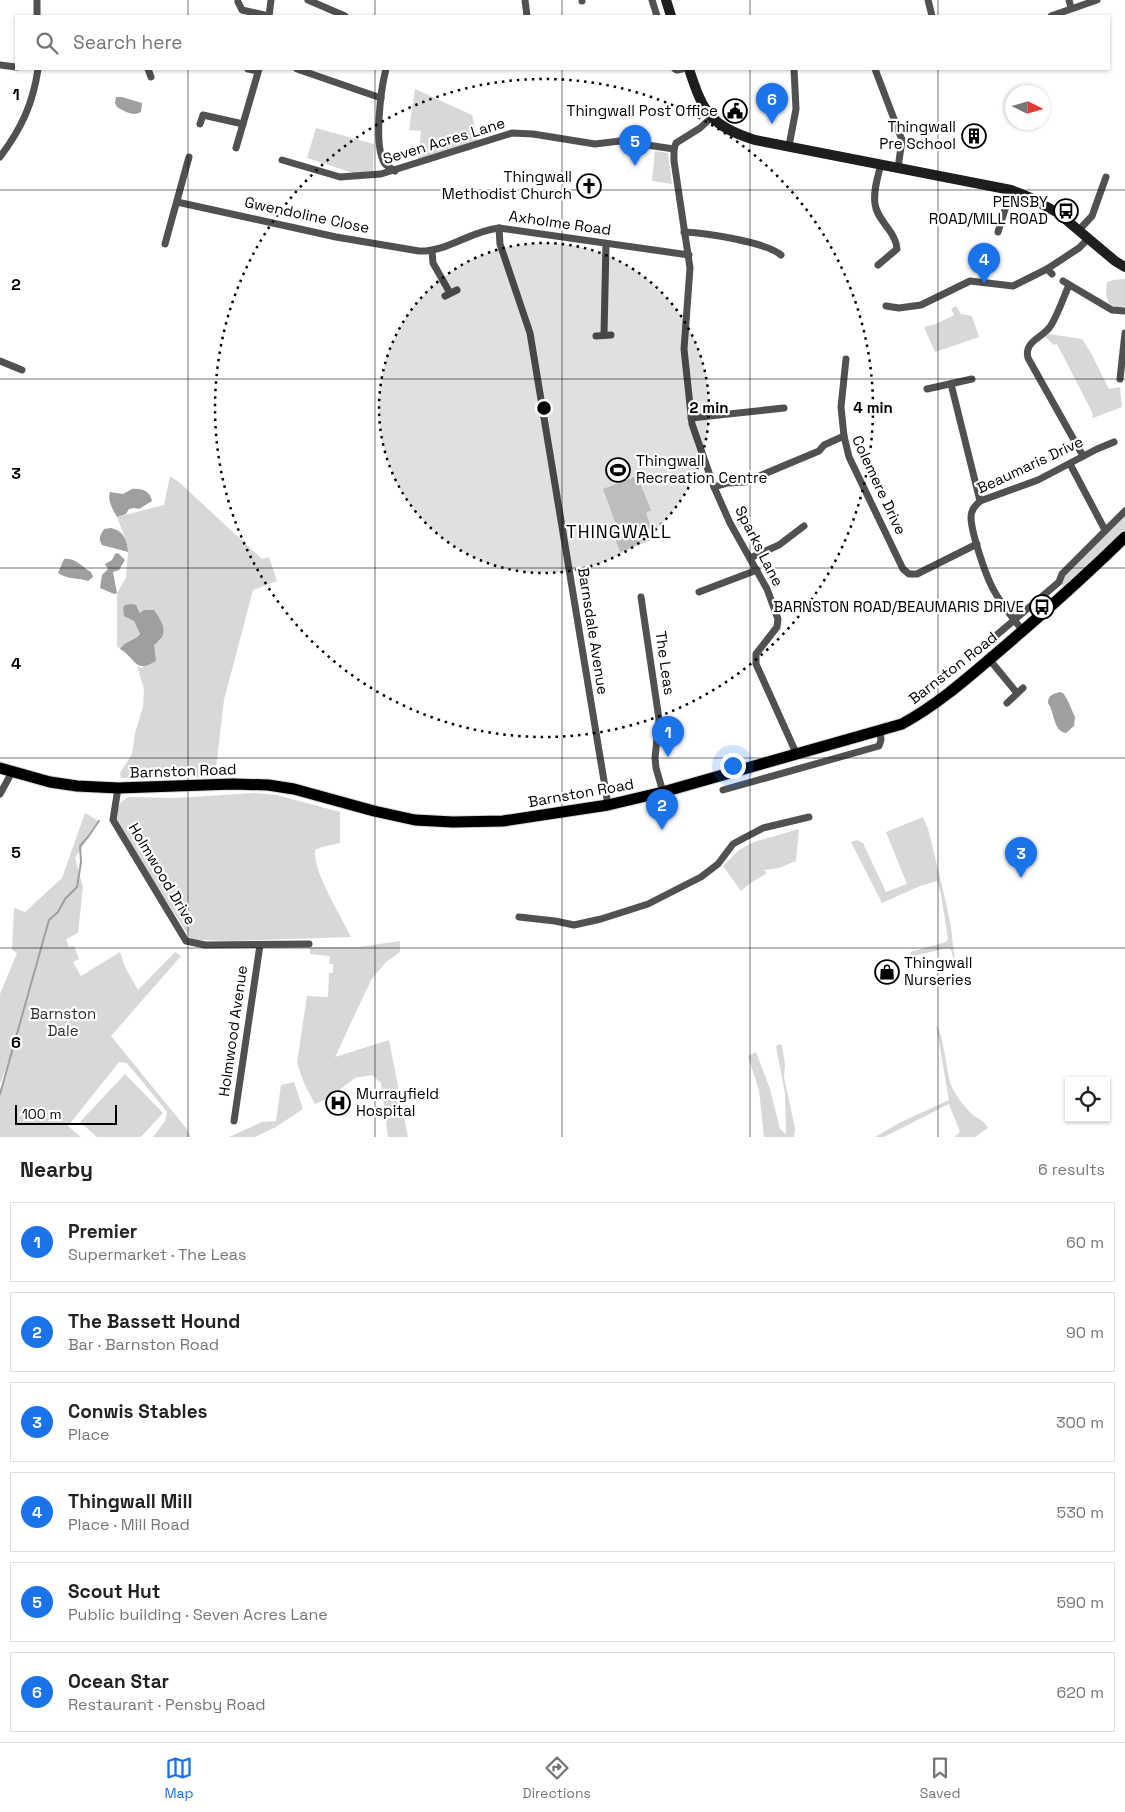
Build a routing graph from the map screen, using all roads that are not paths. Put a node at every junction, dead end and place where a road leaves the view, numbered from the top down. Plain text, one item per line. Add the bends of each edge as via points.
1 (37, 0) edge
2 (271, 0) edge
3 (308, 0) edge
4 (525, 0) edge
5 (652, 0) edge
6 (666, 0) edge
7 (928, 0) edge
8 (1069, 0) edge
9 (1096, 0) edge
10 (238, 2) dead end
11 (1071, 8) junction
12 (37, 15) edge
13 (262, 15) edge
14 (270, 15) edge
15 (343, 15) edge
16 (527, 15) edge
17 (657, 15) edge
18 (671, 15) edge
19 (932, 15) edge
20 (1054, 15) edge
21 (0, 65) edge
22 (15, 66) edge
23 (38, 70) edge
24 (148, 70) edge
25 (259, 70) edge
26 (300, 70) edge
27 (386, 70) edge
28 (688, 70) edge
29 (794, 70) edge
30 (875, 70) edge
31 (151, 77) dead end
32 (381, 98) junction
33 (711, 118) junction
34 (200, 124) dead end
35 (243, 124) junction
36 (789, 146) junction
37 (236, 148) dead end
38 (674, 149) junction
39 (0, 157) edge
40 (188, 157) dead end
41 (282, 160) dead end
42 (880, 164) junction
43 (898, 168) junction
44 (395, 171) junction
45 (1106, 177) dead end
46 (1011, 190) junction
47 (177, 202) junction
48 (499, 228) junction
49 (1079, 230) junction
50 (684, 232) junction
51 (998, 232) dead end
52 (1088, 239) junction
53 (165, 244) dead end
54 (606, 244) junction
55 (432, 251) junction
56 (689, 255) junction
57 (781, 256) dead end
58 (878, 264) dead end
59 (1125, 267) edge
60 (451, 293) dead end
61 (886, 306) dead end
62 (1125, 311) edge
63 (1125, 333) edge
64 (603, 335) dead end
65 (846, 359) dead end
66 (0, 361) edge
67 (22, 370) dead end
68 (972, 379) dead end
69 (1120, 379) dead end
70 (951, 384) junction
71 (927, 389) dead end
72 (784, 408) dead end
73 (691, 418) junction
74 (844, 436) junction
75 (1114, 442) dead end
76 (1083, 456) junction
77 (1070, 464) junction
78 (714, 487) junction
79 (980, 501) junction
80 (1125, 511) edge
81 (804, 526) dead end
82 (1105, 530) junction
83 (1125, 537) edge
84 (977, 544) junction
85 (750, 558) junction
86 (757, 570) junction
87 (699, 592) dead end
88 (641, 597) dead end
89 (1015, 620) junction
90 (1023, 631) junction
91 (973, 655) dead end
92 (989, 659) junction
93 (1007, 703) dead end
94 (880, 732) junction
95 (797, 755) junction
96 (0, 768) edge
97 (12, 772) junction
98 (118, 788) junction
99 (723, 790) dead end
100 (664, 792) junction
101 (0, 794) edge
102 (608, 805) junction
103 (809, 817) dead end
104 (518, 917) dead end
105 (309, 944) dead end
106 (260, 945) junction
107 (234, 1121) dead end

1 - 12 street
2 - 14 street
3 - 15 street
4 - 16 street
5 - 17 street
6 - 18 main road
7 - 19 street
8 - 11 street
9 - 11 street
10 - 13 street via 239,12
11 - 20 street
21 - 22 street
23 - 39 street via 27,113
24 - 31 street
25 - 35 street
26 - 32 street
27 - 32 street
28 - 33 main road via 702,105
29 - 36 street via 796,109
30 - 43 street via 902,140
32 - 44 street via 379,149 385,164
33 - 36 main road via 739,135
33 - 38 street via 676,143
34 - 35 street via 203,115
35 - 37 street
36 - 42 main road
38 - 44 street, Seven Acres Lane via 620,141 595,144 512,133
38 - 50 street, Sparks Lane
40 - 47 street
41 - 44 street, Seven Acres Lane via 340,177
42 - 43 main road
42 - 58 street via 875,206 901,250
43 - 46 main road
45 - 49 street via 1092,216
46 - 49 main road via 1058,213
46 - 51 street
47 - 53 street
47 - 55 street, Gwendoline Close via 336,237
48 - 54 street, Axholme Road
48 - 55 street, Axholme Road via 479,231
48 - 102 street, Barnsdale Avenue via 500,244 530,333
49 - 52 main road
50 - 56 street, Sparks Lane
50 - 57 street via 745,242 774,250
52 - 59 main road
52 - 61 street via 1049,271 1013,286 970,281 921,305
54 - 56 street, Axholme Road
54 - 64 street
55 - 60 street via 434,263
56 - 73 street, Sparks Lane via 684,349
62 - 76 street via 1112,310 1066,283 1050,328 1029,345 1028,358
63 - 69 street
65 - 74 street via 841,407
66 - 67 street
68 - 70 street
70 - 71 street
70 - 79 street
72 - 73 street
73 - 78 street, Sparks Lane
74 - 78 street, Colemere Drive via 824,445 819,451 745,482
74 - 84 street, Colemere Drive via 850,457 903,569 909,574 917,574
75 - 76 street, Beaumaris Drive
76 - 77 street, Beaumaris Drive
77 - 79 street, Beaumaris Drive via 1038,480
77 - 82 street
78 - 85 street, Sparks Lane
79 - 84 street, Beaumaris Drive via 973,508 971,517
80 - 82 street
81 - 85 street via 780,545
82 - 89 street via 1062,574 1059,582
83 - 90 main road, Barnston Road
84 - 89 street, Beaumaris Drive via 991,586
85 - 86 street, Sparks Lane
86 - 87 street
86 - 95 street, Sparks Lane via 767,588 778,627 756,654 756,664
88 - 100 street, The Leas via 659,718 656,768
89 - 90 street, Beaumaris Drive
89 - 91 street
90 - 92 main road, Barnston Road
92 - 93 street via 1020,690
92 - 94 main road, Barnston Road via 926,711
94 - 95 main road, Barnston Road
94 - 99 street via 878,746
95 - 100 main road, Barnston Road
96 - 97 main road, Barnston Road
97 - 98 main road, Barnston Road via 55,783
97 - 101 street
98 - 102 main road, Barnston Road via 268,785 415,820 453,822 503,821
98 - 106 street, Holmwood Drive via 113,820 186,942
100 - 102 main road, Barnston Road
103 - 104 street via 763,828 750,835 734,844 718,864 701,877 648,904 574,925
105 - 106 street, Holmwood Drive
106 - 107 street, Holmwood Avenue

